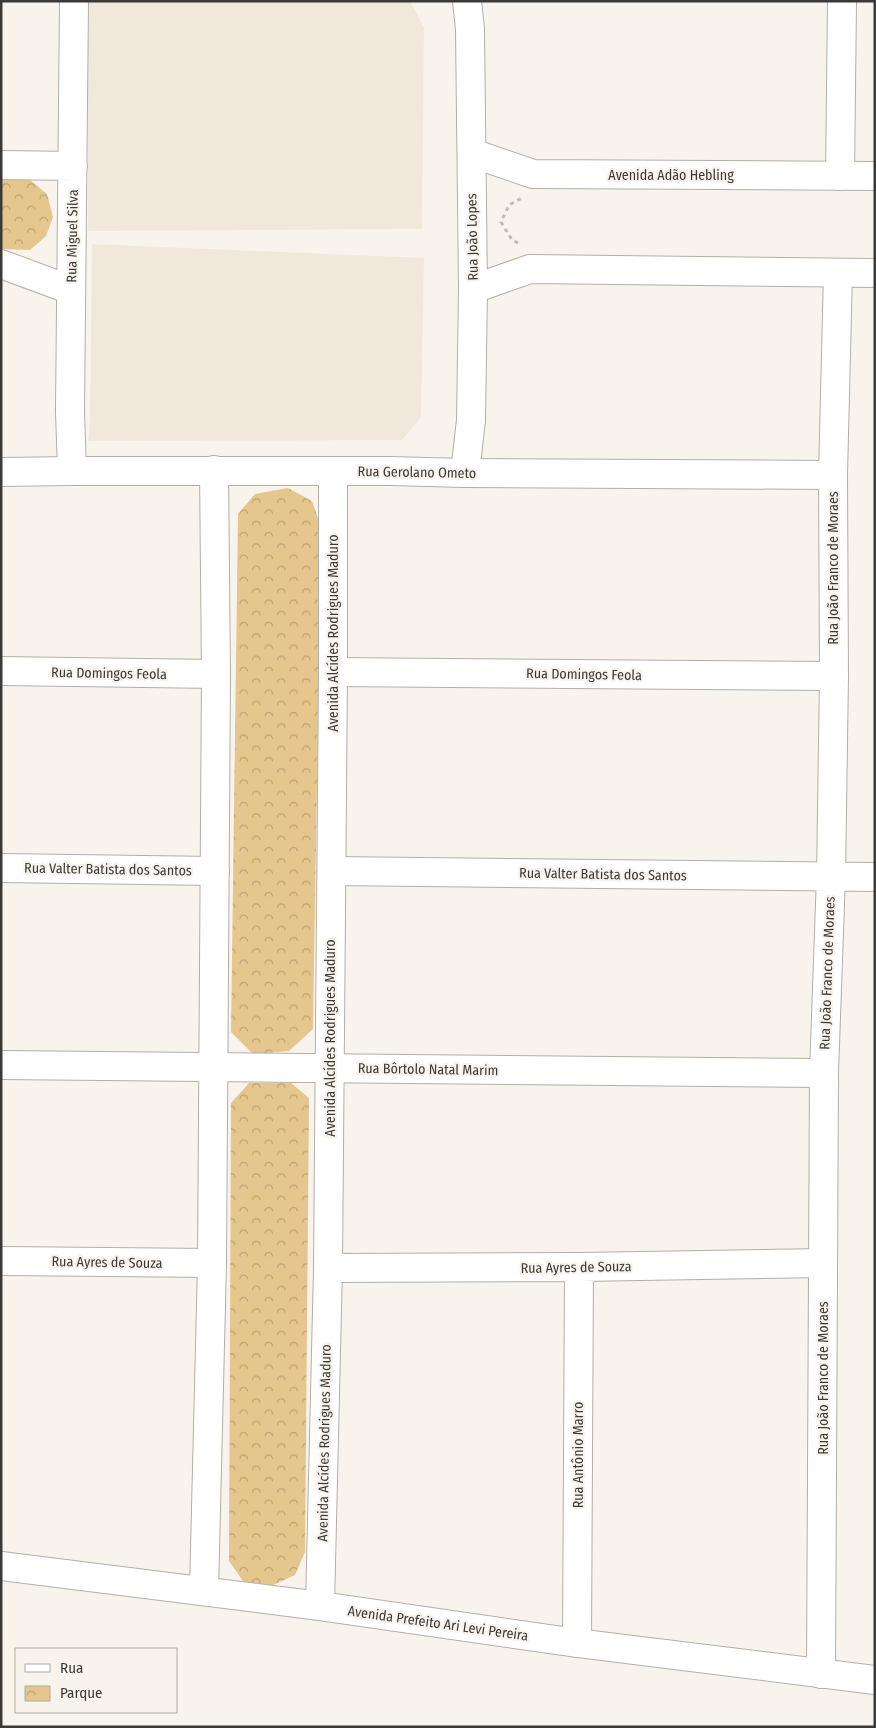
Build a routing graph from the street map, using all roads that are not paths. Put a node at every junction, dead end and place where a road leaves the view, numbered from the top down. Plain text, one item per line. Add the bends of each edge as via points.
1 (74, 1) edge
2 (467, 1) edge
3 (842, 1) edge
4 (472, 153) junction
5 (1, 165) edge
6 (73, 166) junction
7 (840, 176) junction
8 (875, 176) edge
9 (1, 264) edge
10 (838, 273) junction
11 (875, 273) edge
12 (473, 288) junction
13 (71, 290) junction
14 (214, 470) junction
15 (72, 471) junction
16 (333, 471) junction
17 (1, 472) edge
18 (465, 473) junction
19 (833, 475) junction
20 (1, 671) edge
21 (333, 672) junction
22 (216, 674) junction
23 (834, 676) junction
24 (1, 868) edge
25 (215, 870) junction
26 (332, 871) junction
27 (831, 876) junction
28 (875, 877) edge
29 (1, 1065) edge
30 (213, 1067) junction
31 (330, 1068) junction
32 (824, 1073) junction
33 (1, 1260) edge
34 (212, 1263) junction
35 (823, 1263) junction
36 (579, 1267) junction
37 (328, 1268) junction
38 (1, 1566) edge
39 (204, 1591) junction
40 (320, 1606) junction
41 (577, 1643) junction
42 (821, 1674) junction
43 (875, 1680) edge

1 - 6 street, Rua Miguel Silva
2 - 4 street, Rua João Lopes
3 - 7 street
4 - 7 street, Avenida Adão Hebling via 533,174
4 - 12 street, Rua João Lopes
5 - 6 street
6 - 13 street, Rua Miguel Silva
7 - 8 street, Avenida Adão Hebling
9 - 13 street
10 - 11 street
10 - 12 street via 530,269
10 - 19 street, Rua João Franco de Moraes
12 - 18 street, Rua João Lopes via 472,420
13 - 15 street, Rua Miguel Silva
14 - 15 street, Rua Gerolano Ometo
14 - 16 street, Rua Gerolano Ometo
14 - 22 street
15 - 17 street, Rua Gerolano Ometo
16 - 18 street, Rua Gerolano Ometo
16 - 21 street, Avenida Alcídes Rodrigues Maduro
18 - 19 street, Rua Gerolano Ometo
19 - 23 street, Rua João Franco de Moraes
20 - 22 street, Rua Domingos Feola
21 - 23 street, Rua Domingos Feola
21 - 26 street, Avenida Alcídes Rodrigues Maduro
22 - 25 street
23 - 27 street, Rua João Franco de Moraes
24 - 25 street, Rua Valter Batista dos Santos
25 - 30 street
26 - 27 street, Rua Valter Batista dos Santos
26 - 31 street, Avenida Alcídes Rodrigues Maduro
27 - 28 street, Rua Valter Batista dos Santos
27 - 32 street, Rua João Franco de Moraes
29 - 30 street, Rua Bôrtolo Natal Marim
30 - 31 street, Rua Bôrtolo Natal Marim
30 - 34 street
31 - 32 street, Rua Bôrtolo Natal Marim
31 - 37 street, Avenida Alcídes Rodrigues Maduro
32 - 35 street, Rua João Franco de Moraes
33 - 34 street, Rua Ayres de Souza
34 - 39 street
35 - 36 street, Rua Ayres de Souza
35 - 42 street, Rua João Franco de Moraes
36 - 37 street, Rua Ayres de Souza
36 - 41 street, Rua Antônio Marro
37 - 40 street, Avenida Alcídes Rodrigues Maduro
38 - 39 street, Avenida Prefeito Ari Levi Pereira
39 - 40 street, Avenida Prefeito Ari Levi Pereira
40 - 41 street, Avenida Prefeito Ari Levi Pereira
41 - 42 street, Avenida Prefeito Ari Levi Pereira
42 - 43 street, Avenida Prefeito Ari Levi Pereira

